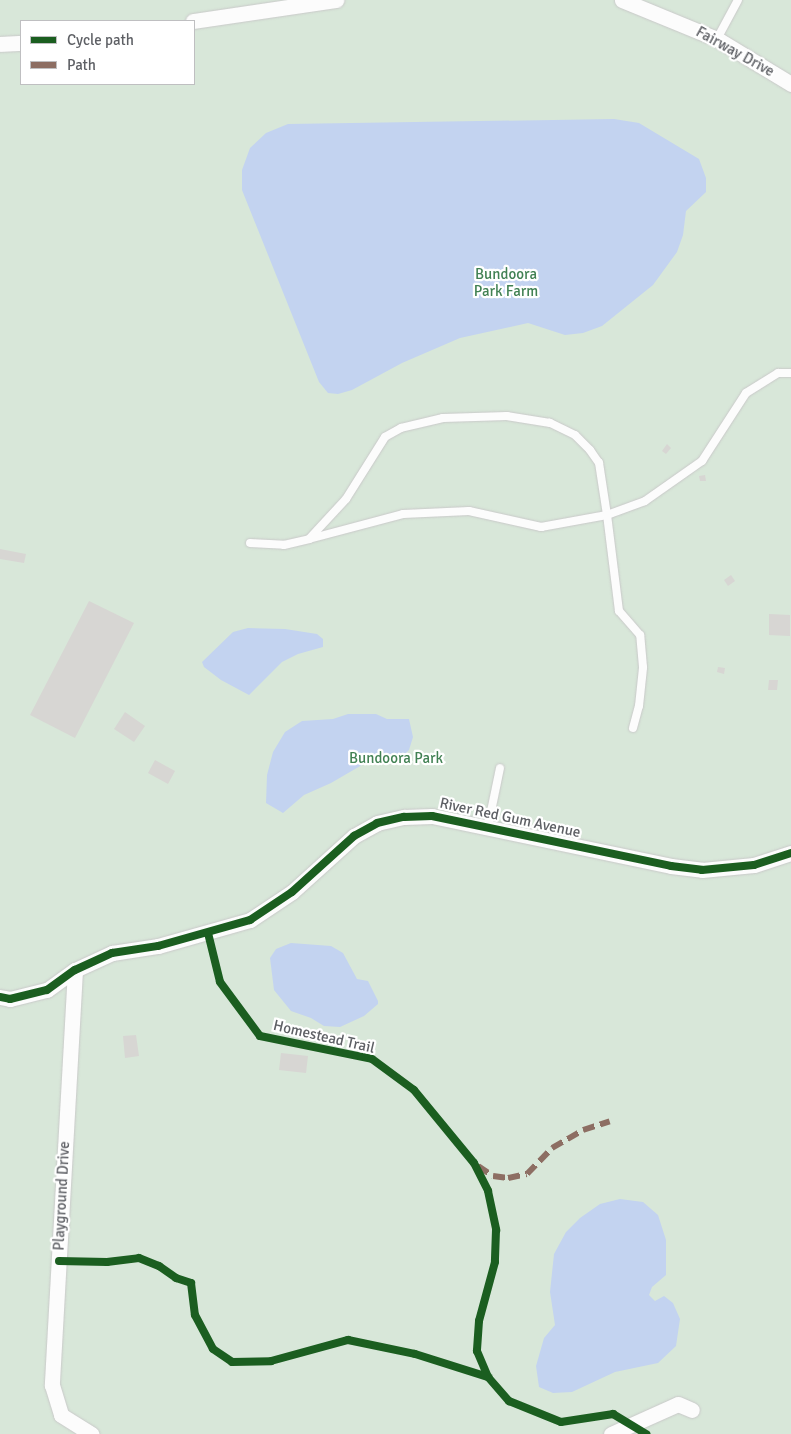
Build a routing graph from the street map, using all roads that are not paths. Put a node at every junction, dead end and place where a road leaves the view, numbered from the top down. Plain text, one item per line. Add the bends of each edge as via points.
1 (336, 0) edge
2 (622, 0) edge
3 (738, 0) edge
4 (645, 4) edge
5 (195, 21) edge
6 (716, 39) junction
7 (20, 43) edge
8 (0, 44) edge
9 (791, 84) edge
10 (791, 372) edge
11 (607, 515) junction
12 (309, 539) junction
13 (250, 543) dead end
14 (633, 728) dead end
15 (500, 768) dead end
16 (488, 826) junction
17 (791, 853) edge
18 (75, 970) junction
19 (0, 997) edge
20 (692, 1410) dead end
21 (90, 1434) edge
22 (611, 1434) edge

1 - 5 street
2 - 4 street, Fairway Drive
3 - 6 lane
4 - 6 street, Fairway Drive
6 - 9 street, Fairway Drive
7 - 8 street
10 - 11 lane via 778,373 746,393 702,461 645,501
11 - 12 lane via 541,527 469,511 403,514
11 - 12 lane via 599,463 575,435 550,423 507,416 443,418 401,428 386,437 346,499
11 - 14 lane via 619,611 640,635 642,667 639,706
12 - 13 lane via 284,545
15 - 16 lane
16 - 17 street, River Red Gum Avenue via 702,870 754,865
16 - 18 street, River Red Gum Avenue via 432,816 404,817 377,823 354,836 292,892 250,920 158,946 112,954
18 - 19 street, River Red Gum Avenue via 47,990 10,999
18 - 21 street, Playground Drive via 52,1385 61,1415
20 - 22 street via 678,1404

